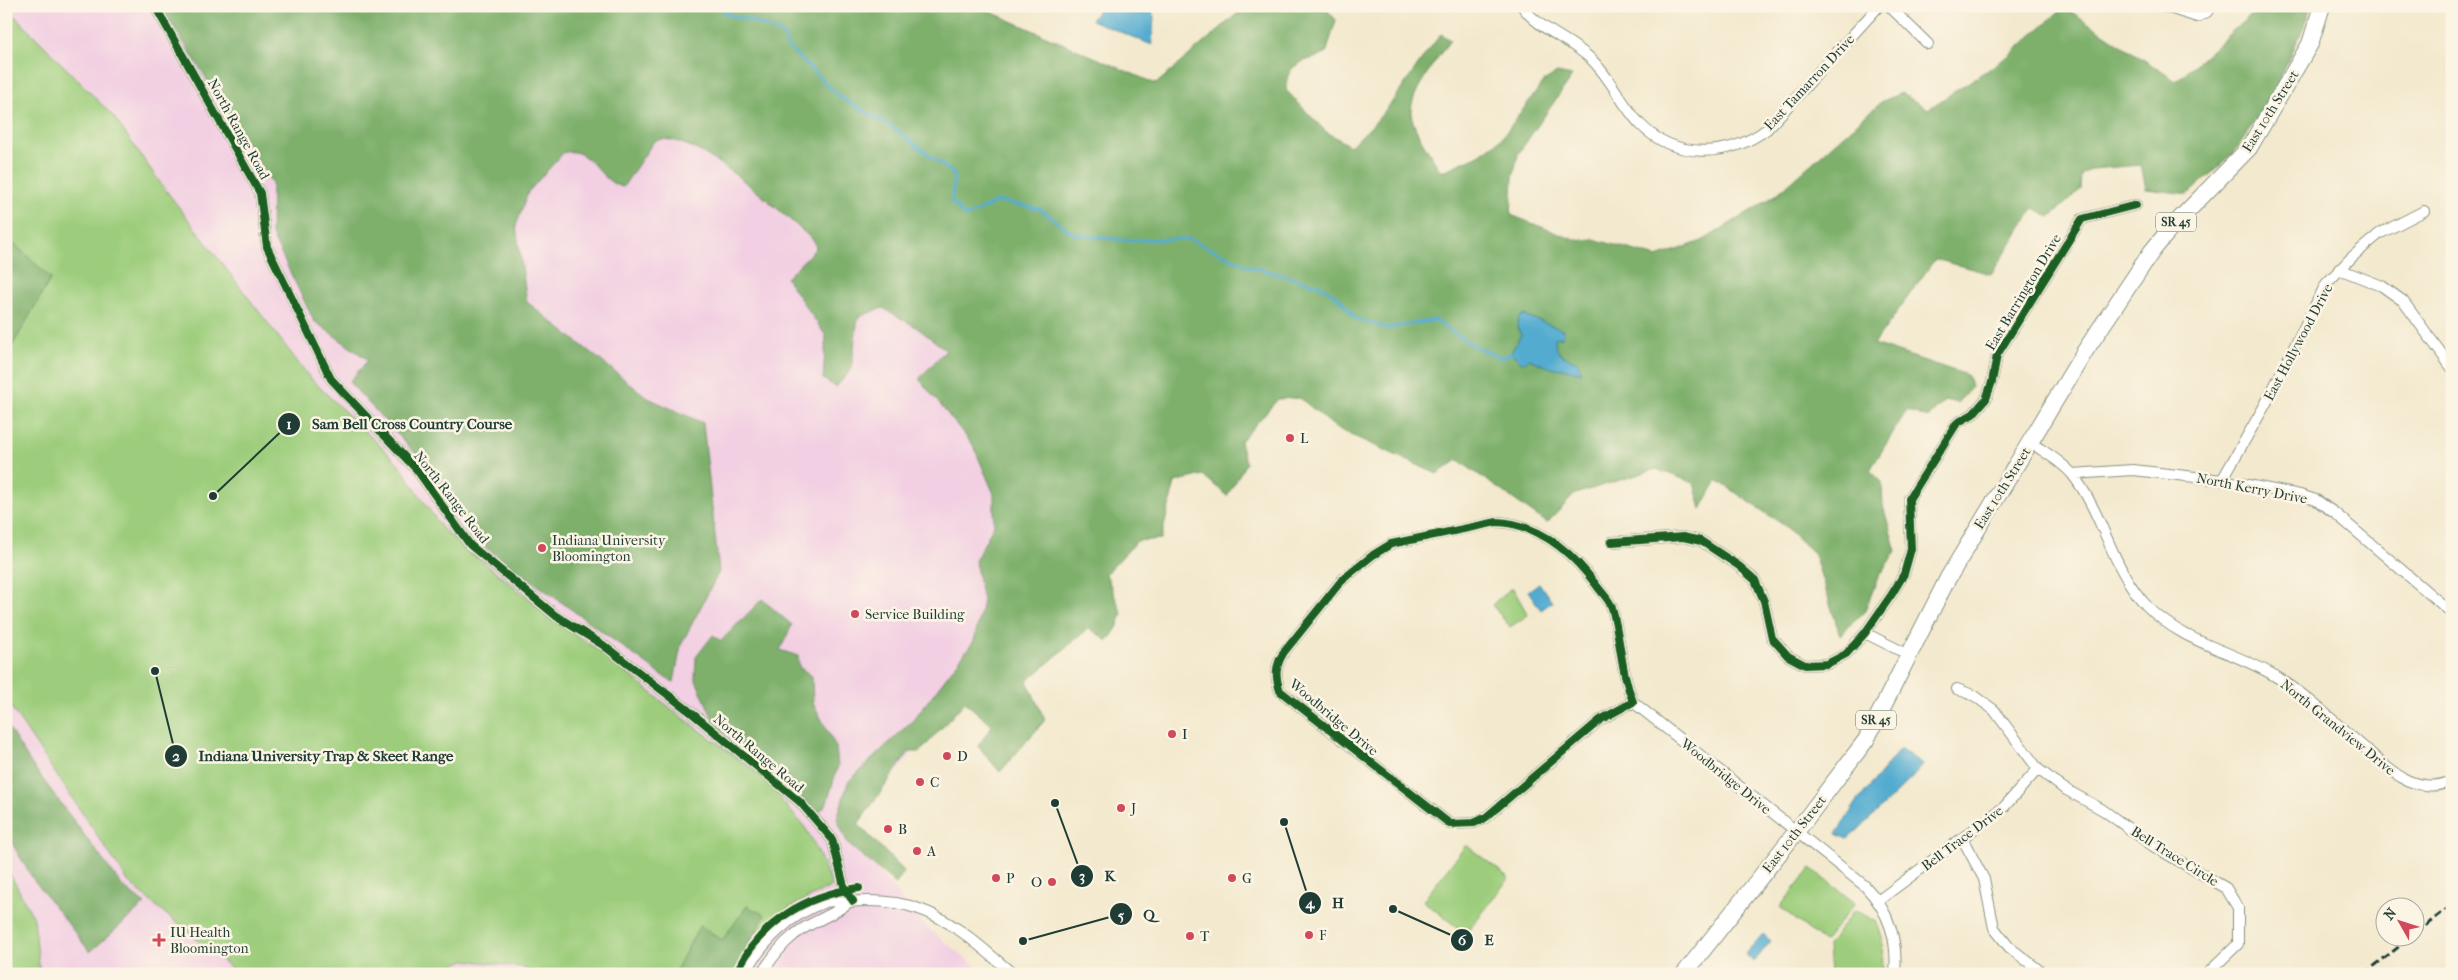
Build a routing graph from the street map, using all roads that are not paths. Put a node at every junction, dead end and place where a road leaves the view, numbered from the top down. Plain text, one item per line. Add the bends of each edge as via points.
1 (155, 6) edge
2 (1522, 6) edge
3 (1889, 6) edge
4 (2163, 6) edge
5 (2211, 6) edge
6 (2322, 6) edge
7 (1876, 7) edge
8 (1928, 44) dead end
9 (2136, 205) dead end
10 (2424, 211) dead end
11 (2339, 269) junction
12 (2452, 368) edge
13 (2030, 442) junction
14 (2072, 474) junction
15 (2222, 480) junction
16 (1612, 542) dead end
17 (2452, 613) edge
18 (1865, 633) junction
19 (1909, 655) junction
20 (1957, 689) dead end
21 (1633, 702) junction
22 (2038, 769) junction
23 (2452, 780) edge
24 (1796, 832) junction
25 (1962, 838) junction
26 (1879, 900) junction
27 (850, 902) junction
28 (745, 974) edge
29 (761, 974) edge
30 (1012, 974) edge
31 (1684, 974) edge
32 (1895, 974) edge
33 (2044, 974) edge
34 (2207, 974) edge

1 - 27 street, North Range Road via 260,193 267,247 331,379 417,470 470,545 556,616 603,644 688,710 802,804 832,839
2 - 7 street, East Tamarron Drive via 1536,22 1575,46 1595,63 1649,132 1669,144 1702,152 1734,147 1756,138 1767,129
3 - 8 street
4 - 5 street via 2197,17
6 - 13 main road, East 10th Street / SR 45 via 2310,44 2249,148 2170,228 2152,251 2085,351
9 - 18 street, East Barrington Drive via 2082,218 1996,356 1986,399 1973,414 1957,423 1909,498 1911,550 1904,574
10 - 11 street, East Hollywood Drive via 2380,234
11 - 12 street via 2382,286 2403,301
11 - 15 street, East Hollywood Drive via 2326,284 2265,405
13 - 14 street, North Grandview Drive
13 - 19 main road, East 10th Street / SR 45 via 1968,543
14 - 15 street, North Kerry Drive via 2133,470
14 - 23 street, North Grandview Drive via 2092,506 2126,577 2156,614 2199,643 2275,676 2406,780 2438,785
15 - 17 street, North Kerry Drive via 2300,495 2325,505
16 - 18 street, East Barrington Drive via 1682,537 1701,541 1755,580 1764,601 1772,638 1788,656 1805,665 1827,664 1846,654
18 - 19 street
19 - 24 main road, East 10th Street / SR 45 via 1866,740
20 - 22 street, Bell Trace Circle via 1975,696 1994,710
21 - 21 street, Woodbridge Drive via 1624,678 1611,606 1578,563 1556,543 1532,528 1514,522 1497,522 1391,544 1373,555 1342,580 1284,652 1278,661 1275,678 1280,691 1450,824 1474,823 1485,818 1600,720
21 - 24 street, Woodbridge Drive
22 - 25 street, Bell Trace Drive via 2004,807
22 - 34 street, Bell Trace Circle via 2063,788 2104,810 2153,846 2226,888 2238,908 2238,944
24 - 26 street, Woodbridge Drive via 1866,886
24 - 31 main road, East 10th Street / SR 45
25 - 26 street, Bell Trace Drive
25 - 33 street via 1984,879 1994,928 2009,947
26 - 32 street, Woodbridge Drive via 1894,937
27 - 28 street via 827,902 784,926 753,958
27 - 29 street via 795,934
27 - 30 street via 896,903 920,909 953,927

